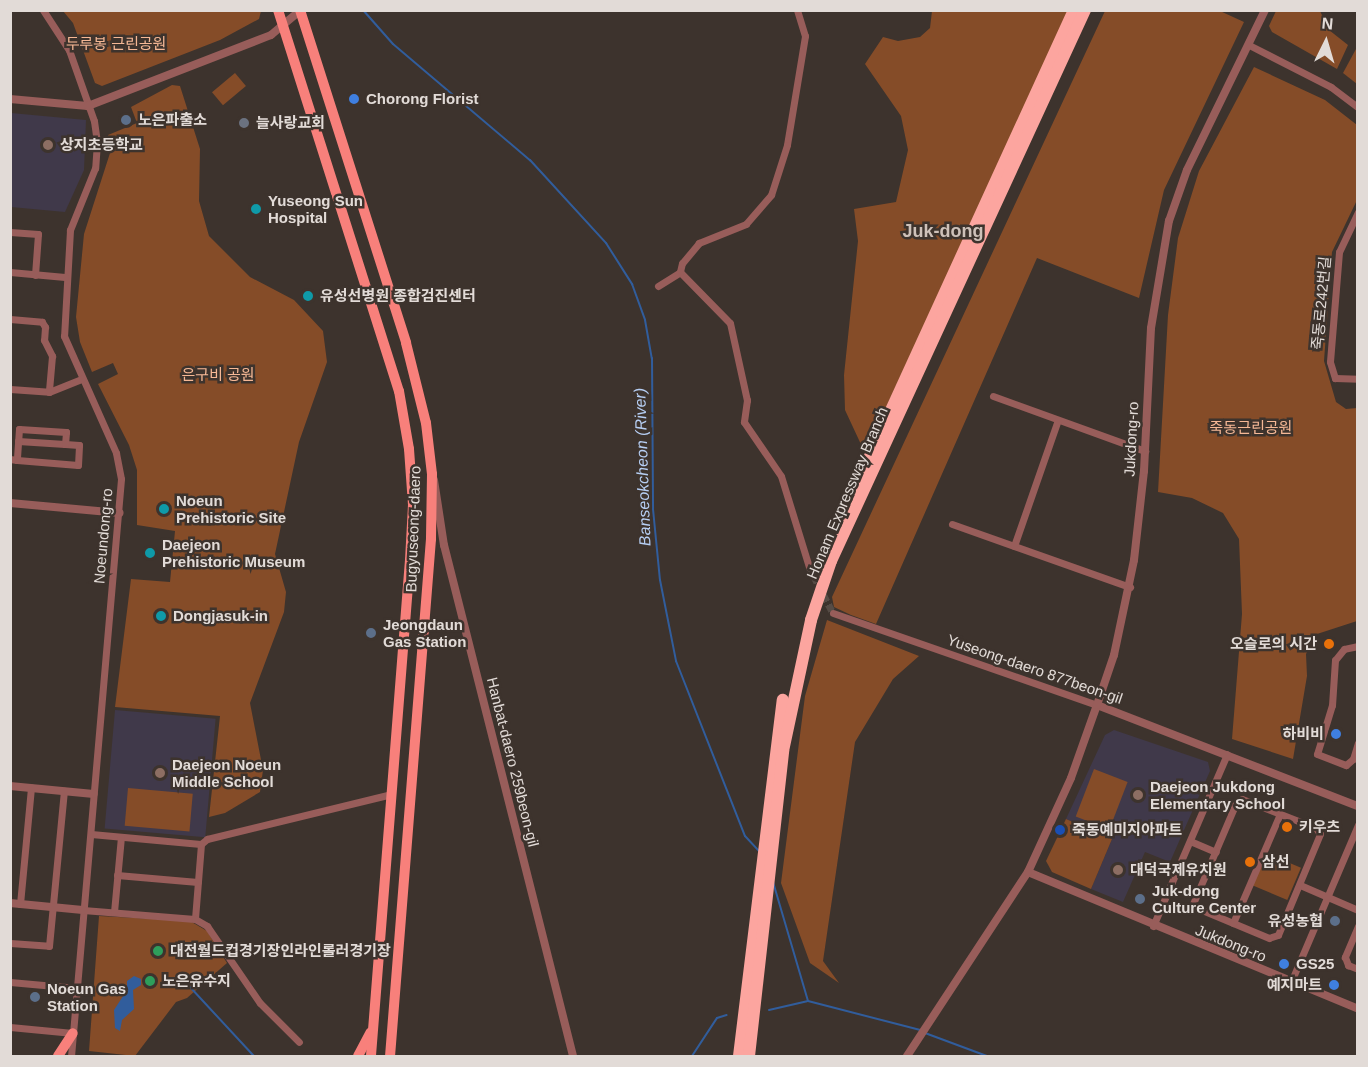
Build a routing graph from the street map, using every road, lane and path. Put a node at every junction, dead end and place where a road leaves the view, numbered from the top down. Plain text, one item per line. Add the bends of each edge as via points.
1 (43, 10) edge
2 (278, 10) edge
3 (797, 10) edge
4 (1074, 10) edge
5 (1084, 10) edge
6 (1264, 10) edge
7 (300, 11) edge
8 (283, 26) junction
9 (1249, 45) junction
10 (10, 99) edge
11 (88, 106) junction
12 (1358, 107) edge
13 (1358, 212) edge
14 (10, 232) edge
15 (10, 272) edge
16 (681, 272) junction
17 (35, 275) junction
18 (65, 277) junction
19 (658, 286) dead end
20 (10, 319) edge
21 (81, 379) junction
22 (1358, 379) edge
23 (10, 389) edge
24 (49, 392) junction
25 (993, 396) dead end
26 (1058, 420) junction
27 (18, 441) junction
28 (65, 444) junction
29 (1145, 452) junction
30 (14, 460) edge
31 (432, 474) junction
32 (10, 502) edge
33 (120, 513) junction
34 (952, 524) dead end
35 (1014, 546) junction
36 (809, 567) tunnel mouth
37 (1130, 587) junction
38 (833, 613) tunnel mouth
39 (1358, 646) edge
40 (1097, 705) junction
41 (1358, 743) edge
42 (1227, 754) junction
43 (10, 786) edge
44 (31, 788) junction
45 (64, 791) junction
46 (94, 794) junction
47 (391, 794) junction
48 (1358, 806) edge
49 (1280, 814) junction
50 (1358, 825) edge
51 (770, 832) junction
52 (91, 834) junction
53 (121, 837) junction
54 (1190, 841) junction
55 (201, 844) junction
56 (1215, 852) junction
57 (1028, 872) junction
58 (117, 875) junction
59 (198, 882) junction
60 (1300, 885) junction
61 (1328, 897) junction
62 (15, 903) edge
63 (52, 907) junction
64 (83, 910) junction
65 (1358, 910) edge
66 (114, 912) junction
67 (195, 920) junction
68 (1233, 923) junction
69 (1153, 926) junction
70 (1358, 926) edge
71 (759, 932) junction
72 (10, 943) edge
73 (1358, 969) edge
74 (10, 982) edge
75 (1291, 982) junction
76 (77, 988) junction
77 (1358, 1009) edge
78 (10, 1027) edge
79 (373, 1029) junction
80 (74, 1033) junction
81 (299, 1042) dead end
82 (392, 1054) edge
83 (909, 1054) edge
84 (58, 1056) edge
85 (71, 1056) edge
86 (358, 1056) edge
87 (371, 1056) edge
88 (573, 1056) edge
89 (739, 1056) edge
90 (749, 1056) edge

1 - 11 street, Noeundong-ro via 63,36
2 - 8 main road, Bugyuseong-daero
3 - 16 street via 805,36 787,145 771,195 746,224 699,243 682,263
4 - 51 highway, Honam Expressway Branch via 822,561 784,694
5 - 51 highway, Honam Expressway Branch via 831,561 792,696
6 - 9 street, Jukdong-ro
7 - 8 street
7 - 31 main road, Bugyuseong-daero via 406,343 426,423
8 - 11 street via 271,35
8 - 47 main road, Bugyuseong-daero via 399,391 409,449 413,505
9 - 12 street via 1331,87
9 - 29 street, Jukdong-ro via 1187,170 1169,221 1151,328
10 - 11 street
11 - 18 street, Noeundong-ro via 97,155 70,230
13 - 22 street, 죽동로242번길 via 1339,252 1330,362 1335,378
14 - 17 street via 38,234
15 - 17 street
16 - 19 street
16 - 36 street via 730,323 747,400 744,422 781,476
17 - 18 street
18 - 21 street, Noeundong-ro via 63,336
20 - 24 street via 42,322 45,327 44,340 52,356
21 - 24 street
21 - 33 street, Noeundong-ro via 116,453 121,480
23 - 24 street
25 - 26 street
26 - 29 street
26 - 35 street
27 - 28 street
27 - 28 street via 19,429 54,431 66,432
27 - 30 street
28 - 30 street via 79,445 78,465
29 - 37 street, Jukdong-ro
31 - 82 main road, Bugyuseong-daero via 431,539
31 - 88 street, Hanbat-daero 259beon-gil via 452,574
32 - 33 street
33 - 46 street, Noeundong-ro
34 - 35 street
35 - 37 street
37 - 40 street, Jukdong-ro
38 - 40 street, Yuseong-daero 877beon-gil
39 - 41 street via 1344,649 1335,660 1332,705 1317,754 1346,765 1353,759
40 - 42 street, Yuseong-daero 877beon-gil
40 - 57 street, Jukdong-ro via 1067,788
42 - 48 street, Yuseong-daero 877beon-gil
42 - 54 street
43 - 44 street
44 - 45 street
44 - 62 street
45 - 46 street
45 - 63 street
46 - 52 street, Noeundong-ro
47 - 55 street via 207,839
47 - 79 main road, Bugyuseong-daero
49 - 56 street via 1245,799 1238,801
49 - 60 street via 1316,828 1320,834
49 - 68 street
50 - 61 street
51 - 71 highway, Honam Expressway Branch
52 - 53 street
52 - 64 street, Noeundong-ro
53 - 55 street
53 - 58 street
54 - 56 street
54 - 69 street
55 - 59 street
56 - 68 street via 1192,906
57 - 69 street, Jukdong-ro
57 - 83 street, Jukdong-ro
58 - 59 street
58 - 66 street
59 - 67 street
60 - 61 street
60 - 68 street via 1278,935 1269,938
61 - 65 street
61 - 75 street
62 - 63 street
63 - 64 street
63 - 72 street via 49,946
64 - 66 street
64 - 76 street, Noeundong-ro
66 - 67 street
67 - 81 street via 207,926 260,1003
69 - 75 street, Jukdong-ro
70 - 73 street via 1345,957 1348,965
71 - 89 highway, Honam Expressway Branch
71 - 90 highway, Honam Expressway Branch
74 - 76 street
75 - 77 street, Jukdong-ro
76 - 80 street, Noeundong-ro
78 - 80 street
79 - 86 main road
79 - 87 main road, Bugyuseong-daero
80 - 84 main road
80 - 85 street, Noeundong-ro

